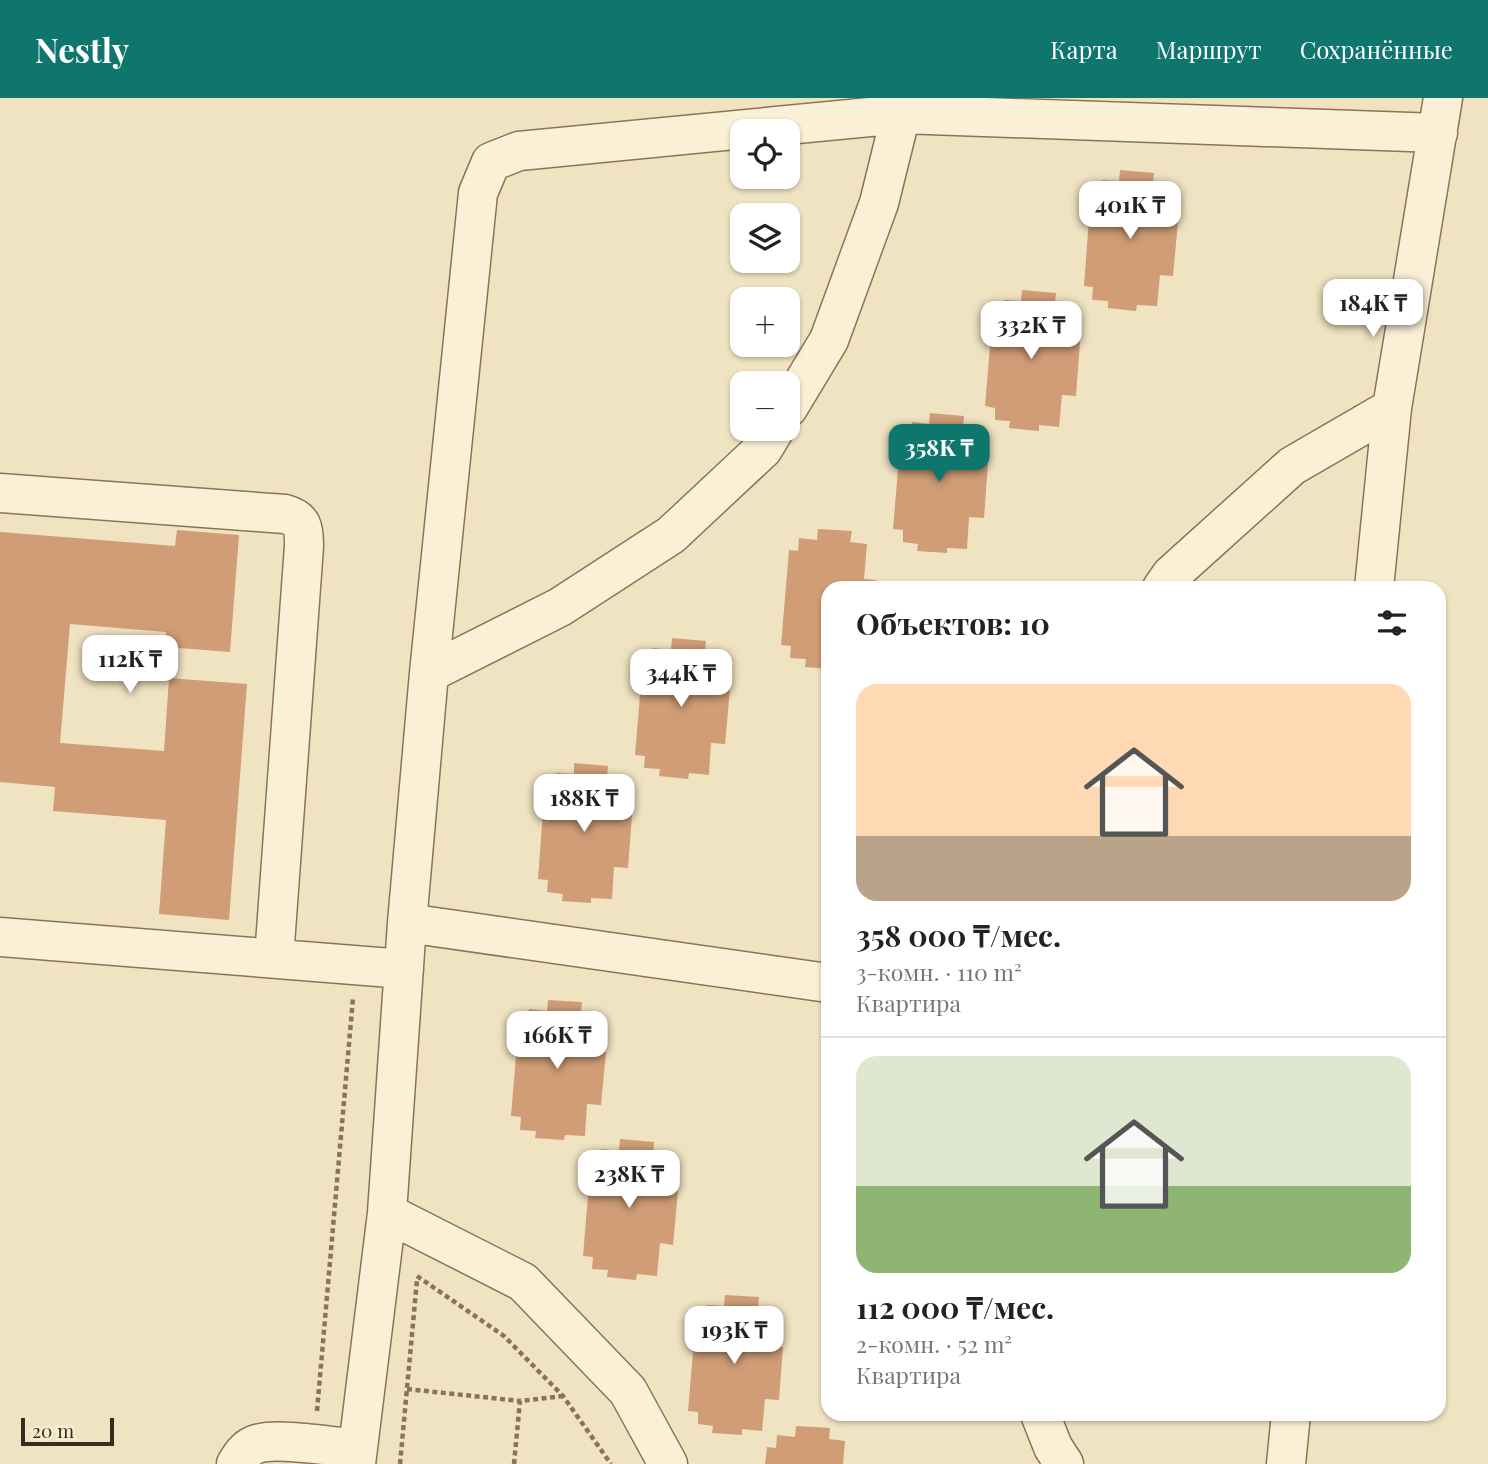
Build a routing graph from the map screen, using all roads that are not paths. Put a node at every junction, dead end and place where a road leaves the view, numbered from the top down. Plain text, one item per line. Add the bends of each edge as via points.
1 (901, 114) junction
2 (1440, 116) edge
3 (800, 388) edge
4 (1392, 408) junction
5 (768, 441) edge
6 (0, 493) edge
7 (1167, 581) edge
8 (1375, 581) edge
9 (429, 673) junction
10 (407, 923) junction
11 (0, 937) edge
12 (274, 958) junction
13 (404, 969) junction
14 (821, 982) edge
15 (387, 1213) junction
16 (1043, 1421) edge
17 (1290, 1421) edge
18 (357, 1457) edge
19 (236, 1464) edge
20 (668, 1464) edge
21 (1065, 1464) edge
22 (1286, 1464) edge

1 - 2 street
1 - 3 street via 879,203 829,340
1 - 9 street via 519,151 491,162 478,193
2 - 4 street
4 - 7 street via 1292,466
4 - 8 street
5 - 9 street via 671,535 560,607
6 - 12 street via 285,514 296,517 302,526
9 - 10 street
10 - 13 street
10 - 14 street
11 - 12 street
12 - 13 street
13 - 15 street
15 - 18 street
15 - 20 street via 523,1283 628,1391
16 - 21 street
17 - 22 street
18 - 19 street via 313,1445 271,1441 244,1451

